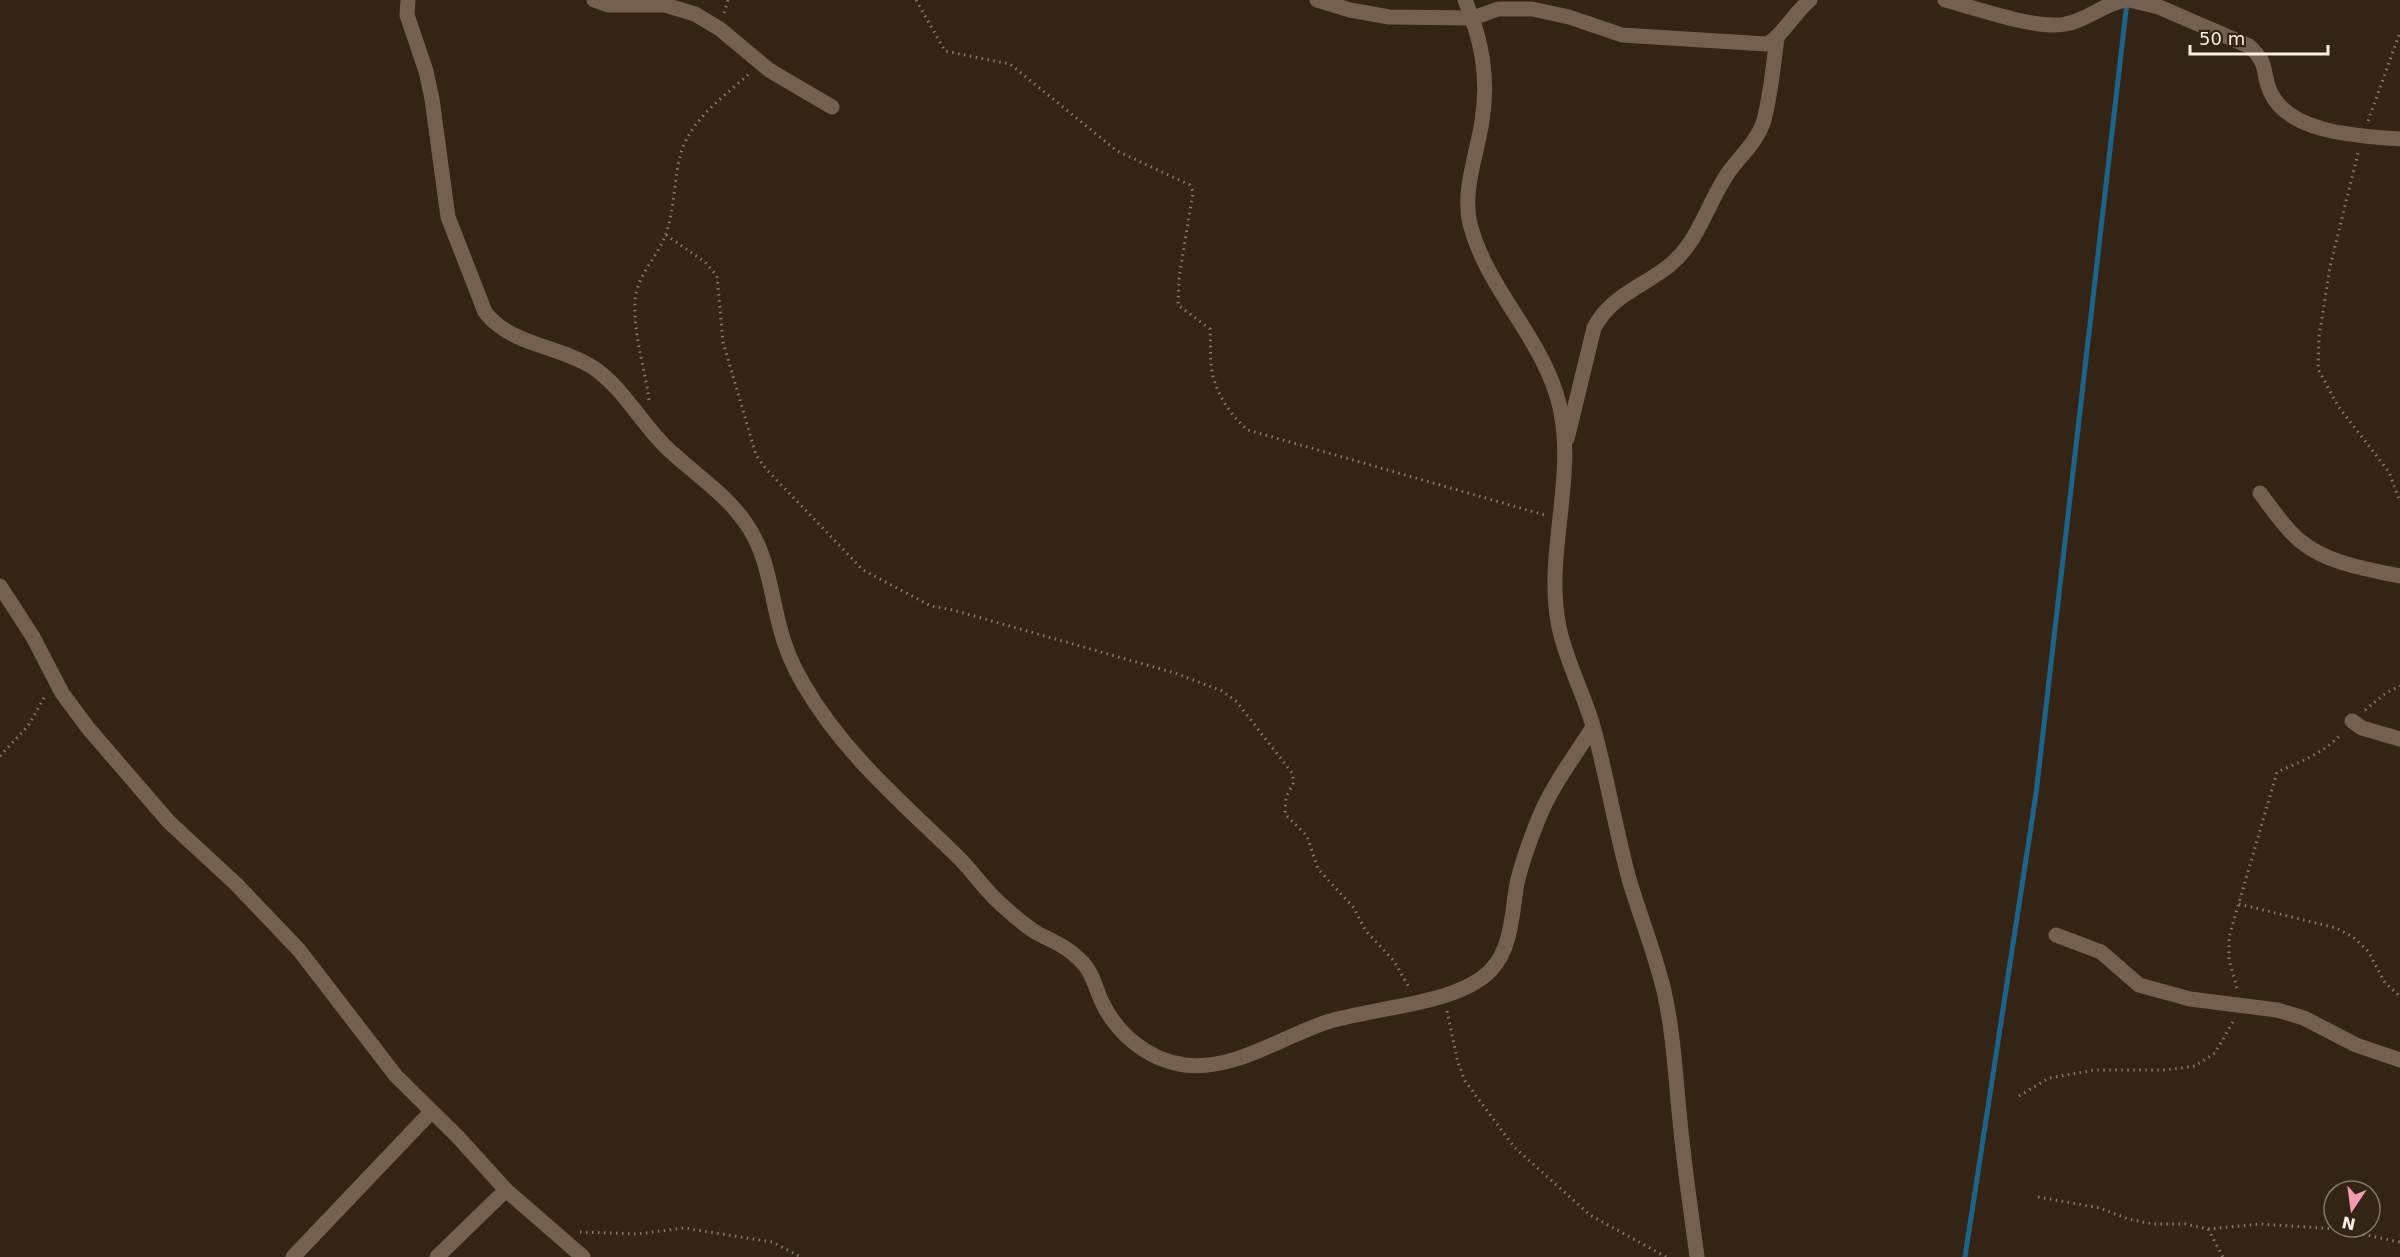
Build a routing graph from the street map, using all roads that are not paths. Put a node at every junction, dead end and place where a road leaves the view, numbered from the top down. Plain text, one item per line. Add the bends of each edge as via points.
1 (408, 0) edge
2 (594, 0) edge
3 (1317, 0) edge
4 (1465, 0) edge
5 (1810, 0) edge
6 (1945, 0) edge
7 (2127, 0) edge
8 (1473, 18) junction
9 (1777, 39) junction
10 (832, 107) dead end
11 (2400, 139) edge
12 (1565, 444) junction
13 (2260, 493) dead end
14 (2400, 576) edge
15 (0, 586) edge
16 (2352, 721) road end
17 (1593, 727) junction
18 (2400, 739) edge
19 (2056, 935) dead end
20 (2400, 1060) edge
21 (431, 1112) junction
22 (506, 1190) junction
23 (440, 1256) edge
24 (293, 1257) edge
25 (583, 1257) edge
26 (1697, 1257) edge

1 - 17 street via 408,19 432,99 448,217 485,312 504,331 569,355 604,376 668,448 732,506 755,537 779,625 804,685 838,732 898,802 963,862 1002,906 1082,961 1122,1035 1172,1062 1216,1063 1234,1060 1327,1022 1423,1000 1476,983 1499,961 1518,879 1539,816
2 - 10 street via 608,5 665,5 694,14 720,29 761,63
3 - 8 street via 1389,16
4 - 8 street
5 - 9 street via 1797,10
6 - 7 street via 2054,26 2078,21 2116,1
7 - 11 street via 2159,7 2249,46 2259,55 2269,90 2280,108 2302,122 2340,133
8 - 9 street via 1498,9 1524,9 1569,17 1622,35 1757,44
8 - 12 street via 1484,57 1485,92 1469,178 1470,222 1501,293 1556,391
9 - 12 street via 1763,122 1728,174 1694,239 1669,266 1612,303 1594,328
12 - 17 street via 1555,583 1558,624
13 - 14 street via 2287,528 2310,549 2337,561
15 - 21 street via 88,728 169,822 299,950 396,1076
16 - 18 street via 2362,728
17 - 26 street via 1629,880 1674,1038
19 - 20 street via 2101,951 2139,986 2190,999 2277,1010
21 - 22 street
21 - 24 street
22 - 23 street
22 - 25 street

